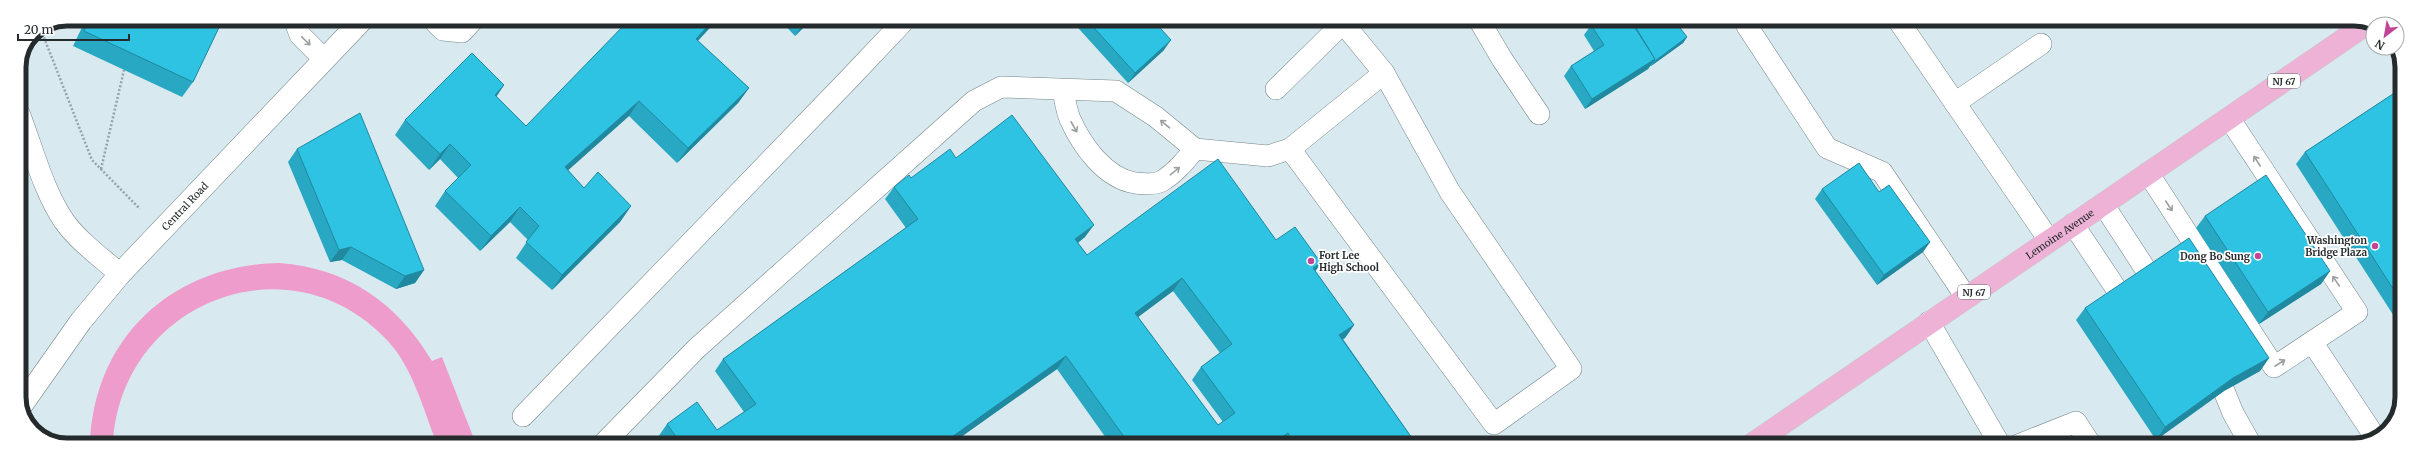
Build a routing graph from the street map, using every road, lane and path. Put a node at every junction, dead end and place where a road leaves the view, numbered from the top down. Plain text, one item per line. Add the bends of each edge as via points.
1 (297, 26) edge
2 (356, 26) edge
3 (439, 26) edge
4 (468, 26) edge
5 (898, 26) edge
6 (1339, 26) edge
7 (1348, 26) edge
8 (1483, 26) edge
9 (1747, 26) dead end
10 (1902, 26) edge
11 (2362, 27) edge
12 (43, 34) edge
13 (2041, 44) dead end
14 (324, 59) junction
15 (124, 70) edge
16 (1384, 73) junction
17 (1276, 89) dead end
18 (1063, 90) junction
19 (1955, 104) junction
20 (1539, 114) dead end
21 (2229, 118) junction
22 (26, 131) edge
23 (1195, 149) junction
24 (1290, 149) junction
25 (101, 170) junction
26 (2148, 173) junction
27 (2103, 204) junction
28 (2073, 224) junction
29 (163, 228) junction
30 (2049, 240) junction
31 (2148, 273) edge
32 (120, 274) junction
33 (2117, 290) edge
34 (1966, 297) junction
35 (1929, 322) junction
36 (2312, 342) junction
37 (2224, 391) edge
38 (26, 399) edge
39 (523, 416) dead end
40 (2372, 433) edge
41 (609, 438) edge
42 (1761, 438) edge
43 (1996, 438) edge
44 (2036, 438) edge
45 (2086, 438) edge
46 (2247, 438) edge

1 -> 14 lane via 300,35
2 - 14 street, Central Road
3 - 4 lane via 443,30 462,32
5 - 39 lane
6 - 17 lane
7 - 16 lane
8 - 20 lane
9 - 34 lane via 1827,148 1882,172
10 - 19 lane
11 - 21 main road, Lemoine Avenue / NJ 67
12 - 25 path via 92,160
13 - 19 lane
14 - 29 street, Central Road
15 - 25 path
16 - 24 lane
16 - 24 lane via 1450,192 1571,369 1494,424
23 -> 18 lane via 1156,117 1116,92
18 -> 23 lane via 1070,118 1084,144 1104,168 1122,181 1145,184 1160,182 1178,168
18 - 41 lane via 1001,87 974,101 697,348
19 - 30 lane
21 - 26 main road, Lemoine Avenue / NJ 67
36 -> 21 lane via 2357,312
22 - 32 lane via 51,197 65,222
23 - 24 lane via 1268,156
25 - 29 path via 138,208
26 - 27 main road, Lemoine Avenue / NJ 67
26 -> 36 lane via 2274,367
27 - 28 main road, Lemoine Avenue / NJ 67
27 - 31 lane
28 - 30 main road, Lemoine Avenue / NJ 67
28 - 33 lane
29 - 32 street, Central Road
30 - 34 main road, Lemoine Avenue / NJ 67
32 - 38 street, Central Road via 81,321
34 - 35 main road, Lemoine Avenue / NJ 67
35 - 42 main road, Lemoine Avenue / NJ 67
35 - 43 lane
36 - 40 lane
37 - 46 lane
44 - 45 lane via 2076,422

